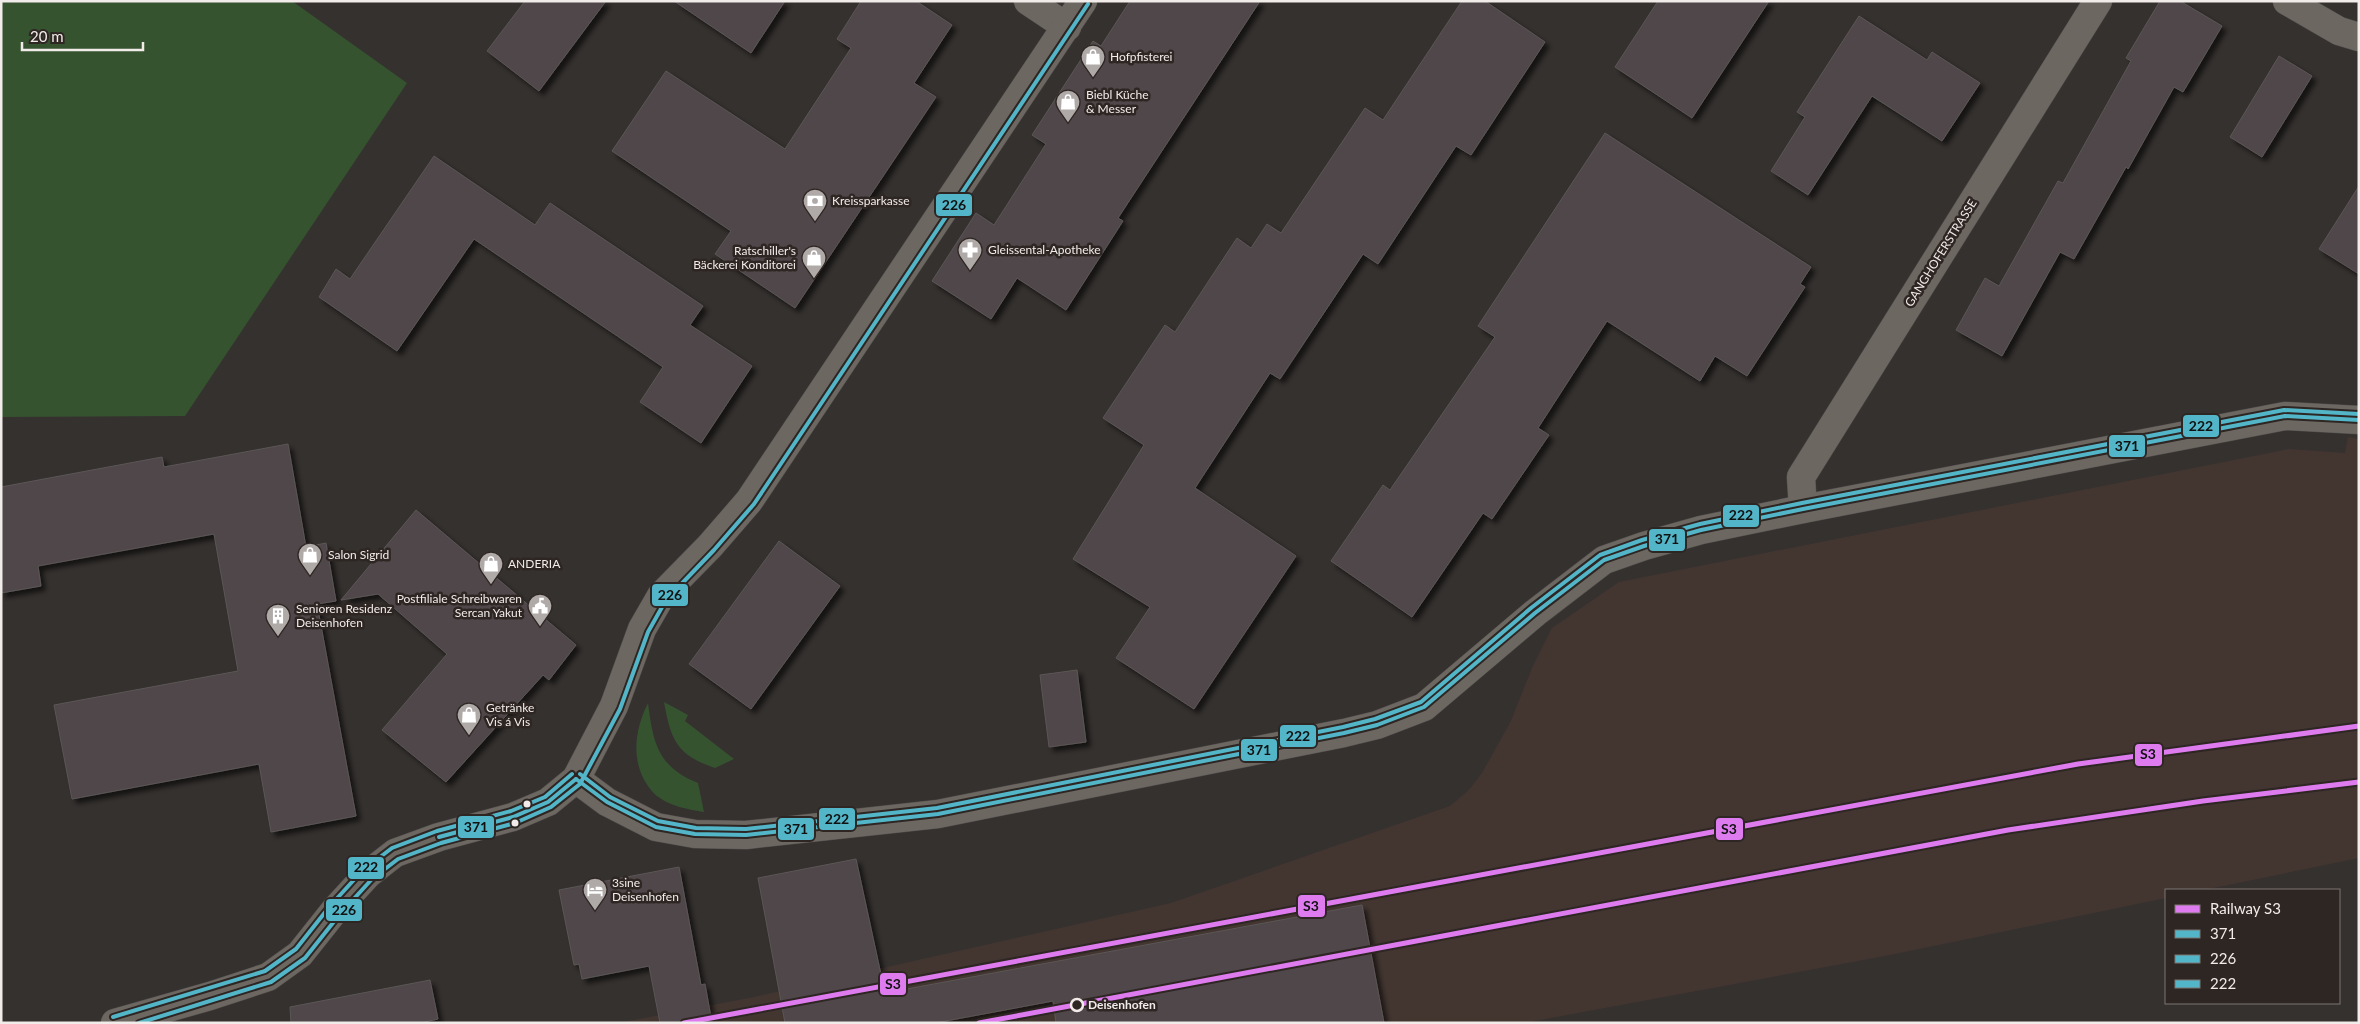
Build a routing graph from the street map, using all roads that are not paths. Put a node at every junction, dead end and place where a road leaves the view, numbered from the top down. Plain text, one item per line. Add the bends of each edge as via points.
1 (1028, 1) edge
2 (1083, 1) edge
3 (2098, 1) edge
4 (2287, 1) edge
5 (1067, 27) junction
6 (2359, 37) edge
7 (2359, 420) edge
8 (1803, 510) junction
9 (576, 779) junction
10 (115, 1023) edge

1 - 5 street
2 - 5 street
3 - 8 street, GANGHOFERSTRASSE via 1801,478
4 - 6 street via 2339,31
5 - 9 street via 749,501 661,596 642,629 614,706
7 - 8 street via 2285,416
8 - 9 street via 1701,530 1604,560 1535,613 1424,707 1377,725 938,814 746,835 695,834 656,827 607,802
9 - 10 street via 548,802 522,813 395,852 368,874 300,954 268,977

